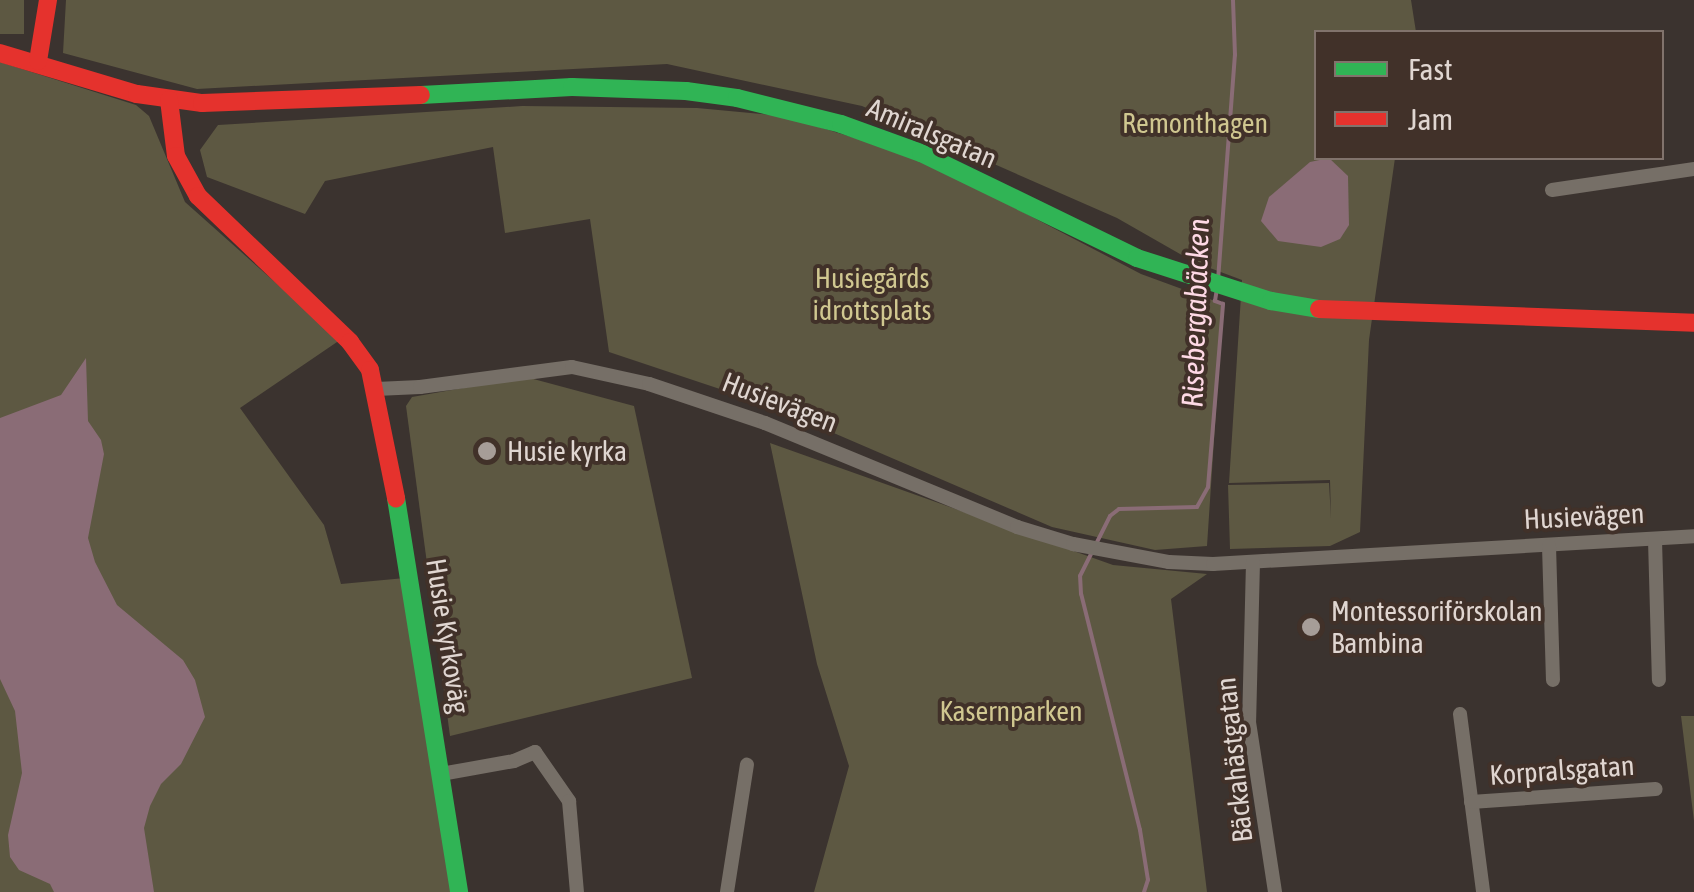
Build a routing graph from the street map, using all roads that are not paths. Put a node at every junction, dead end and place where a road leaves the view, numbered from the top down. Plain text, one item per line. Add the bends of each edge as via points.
1 (48, 0) edge
2 (0, 52) edge
3 (38, 62) junction
4 (169, 100) junction
5 (1694, 169) edge
6 (1552, 190) dead end
7 (1694, 321) edge
8 (376, 389) junction
9 (1694, 536) edge
10 (1655, 540) junction
11 (1550, 546) junction
12 (1253, 562) junction
13 (1553, 680) dead end
14 (1659, 680) dead end
15 (1460, 714) dead end
16 (747, 765) dead end
17 (441, 774) junction
18 (1656, 789) dead end
19 (1471, 802) junction
20 (459, 892) edge
21 (577, 892) edge
22 (727, 892) edge
23 (1274, 892) edge
24 (1482, 892) edge

1 - 3 street
2 - 3 street
3 - 4 street
4 - 7 street, Amiralsgatan via 288,103 572,87 737,98 921,153 1137,258 1248,294 1334,312
4 - 8 street via 176,156 198,196 350,342
5 - 6 street
8 - 12 street, Husievägen via 572,367 649,384 765,423 1073,544 1169,562
8 - 17 street, Husie Kyrkoväg
9 - 10 street, Husievägen
10 - 11 street, Husievägen
10 - 14 street
11 - 12 street, Husievägen
11 - 13 street
12 - 23 street, Bäckahästgatan via 1250,722
15 - 19 street
16 - 22 street
17 - 20 street, Husie Kyrkoväg
17 - 21 street via 535,752 569,801
18 - 19 street, Korpralsgatan
19 - 24 street

